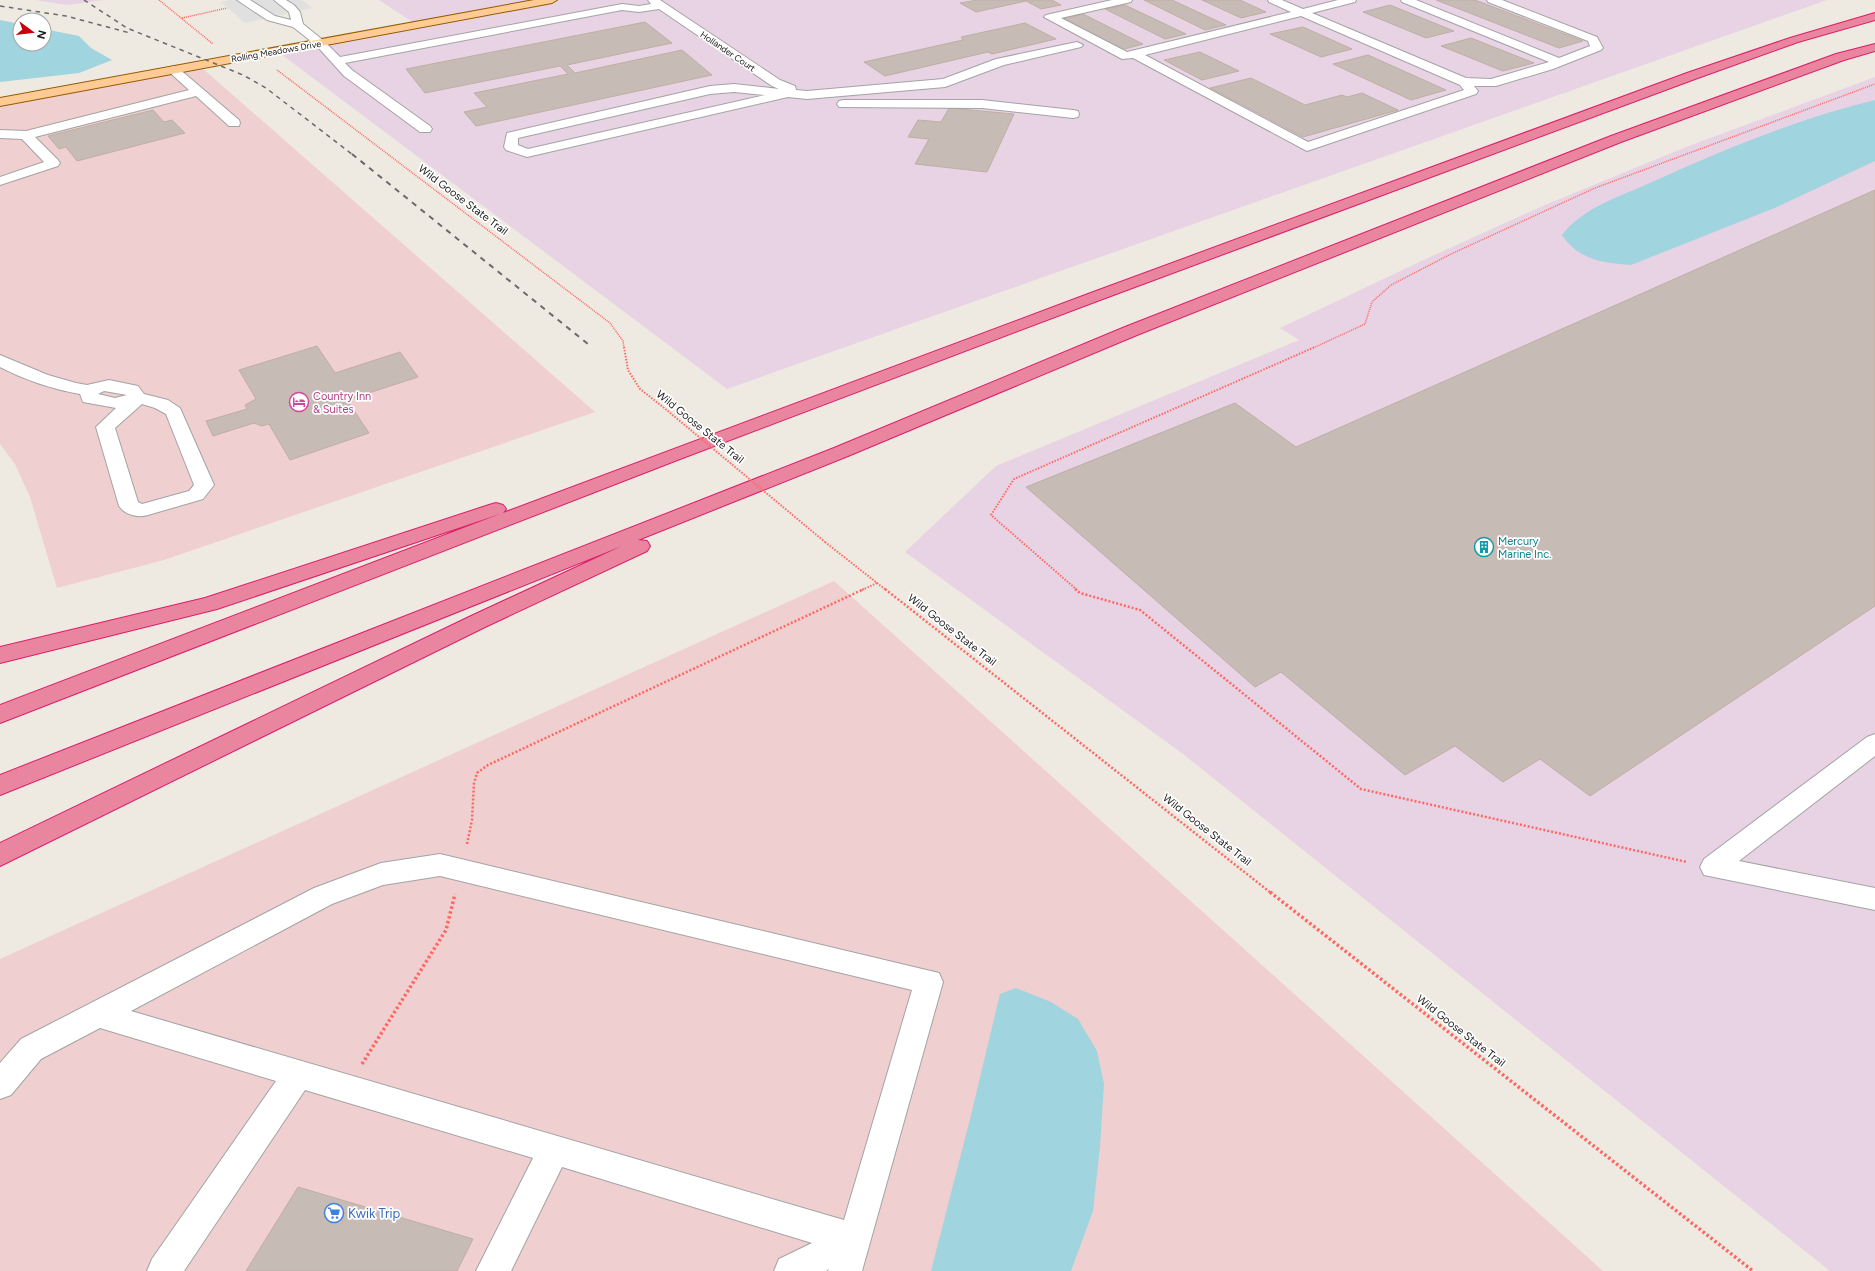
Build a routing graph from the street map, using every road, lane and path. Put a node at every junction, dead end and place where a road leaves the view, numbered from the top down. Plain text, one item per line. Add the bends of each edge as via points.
1 (159, 0) edge
2 (242, 0) edge
3 (279, 0) edge
4 (552, 0) edge
5 (1128, 0) edge
6 (1274, 0) edge
7 (1351, 0) edge
8 (1406, 0) edge
9 (1492, 0) edge
10 (657, 3) edge
11 (1875, 7) edge
12 (228, 8) dead end
13 (639, 9) junction
14 (1302, 12) junction
15 (1875, 16) edge
16 (182, 18) junction
17 (594, 24) dead end
18 (296, 25) junction
19 (1794, 40) junction
20 (320, 43) junction
21 (1077, 46) dead end
22 (1875, 46) edge
23 (1135, 54) junction
24 (244, 57) junction
25 (338, 61) junction
26 (1559, 62) junction
27 (173, 70) junction
28 (363, 70) dead end
29 (348, 73) junction
30 (1464, 82) junction
31 (1875, 84) edge
32 (198, 92) junction
33 (784, 94) junction
34 (808, 95) junction
35 (0, 102) edge
36 (1073, 114) dead end
37 (234, 123) dead end
38 (425, 128) dead end
39 (0, 134) edge
40 (26, 135) junction
41 (0, 181) edge
42 (0, 360) edge
43 (138, 398) junction
44 (841, 452) junction
45 (673, 455) junction
46 (877, 583) junction
47 (0, 655) edge
48 (0, 714) edge
49 (1875, 743) edge
50 (0, 785) edge
51 (0, 855) edge
52 (1713, 867) junction
53 (461, 870) junction
54 (1875, 899) edge
55 (98, 1014) junction
56 (299, 1073) junction
57 (0, 1085) edge
58 (348, 1088) junction
59 (554, 1150) junction
60 (854, 1239) junction
61 (164, 1271) edge
62 (493, 1271) edge
63 (791, 1271) edge
64 (845, 1271) edge
65 (1753, 1271) edge

1 - 16 path, Wild Goose State Trail
2 - 18 street via 271,18
3 - 18 street via 293,9 297,16
4 - 20 main road, Rolling Meadows Drive
5 - 23 street via 1050,17 1126,56
6 - 14 street
7 - 14 street
8 - 26 street
9 - 26 street via 1593,39 1597,48
10 - 13 street
10 - 34 street, Hollander Court via 776,83
11 - 19 highway
12 - 16 path
13 - 17 street via 625,18
13 - 25 street via 622,7
14 - 23 street
14 - 30 street
15 - 19 highway
16 - 24 path, Wild Goose State Trail via 216,46
18 - 20 street
19 - 45 highway via 1595,111
20 - 24 main road, Rolling Meadows Drive
20 - 25 street
21 - 34 street via 1000,62 945,83
22 - 44 highway via 1616,139 1132,331
23 - 30 street via 1307,147 1472,91
24 - 27 main road, Rolling Meadows Drive
24 - 46 path, Wild Goose State Trail, bridge via 272,67 610,323 623,341 628,370 640,390
25 - 29 street
26 - 30 street via 1492,83
27 - 32 street
27 - 35 main road, Rolling Meadows Drive
28 - 29 street
29 - 38 street
31 - 52 path via 1595,188 1451,254 1391,285 1372,302 1365,324 1014,479 991,514 1080,593 1140,610 1361,789
32 - 37 street
32 - 40 street
33 - 33 street via 734,88 710,90 512,136 512,146 526,153
33 - 34 street
34 - 36 street via 836,104 982,104
39 - 40 street
40 - 41 street via 53,163
42 - 43 street via 20,370 89,390 89,398 115,403
43 - 43 street via 160,403 174,412 204,485 196,495 141,512 129,506 106,426
44 - 50 highway
44 - 51 highway via 478,622
45 - 47 highway via 464,519 209,604
45 - 48 highway
46 - 53 path via 488,765 477,773 474,783 472,820
46 - 65 path, Wild Goose State Trail
49 - 52 street
52 - 54 street
53 - 55 street via 440,865 382,874 323,896
53 - 58 path via 446,930
53 - 60 street via 929,982
55 - 56 street
55 - 57 street via 31,1050
56 - 58 street
56 - 61 street
58 - 59 street
59 - 60 street
59 - 62 street
60 - 63 street
60 - 64 street

